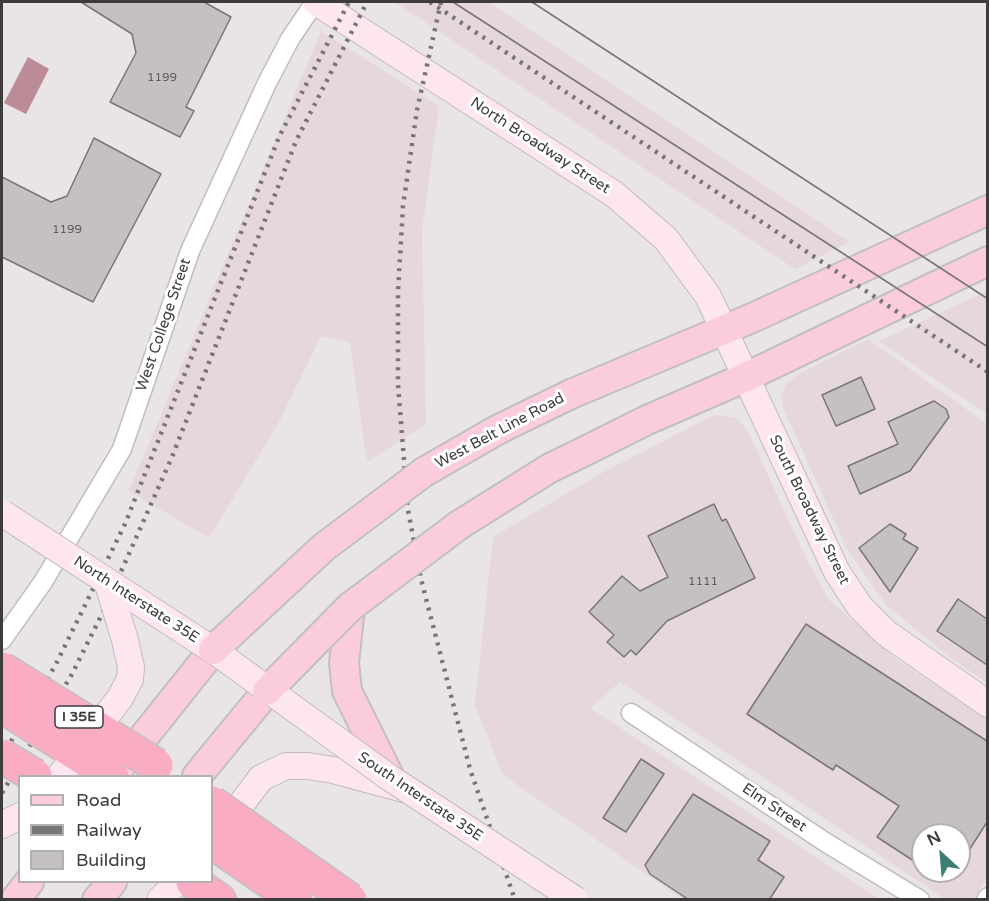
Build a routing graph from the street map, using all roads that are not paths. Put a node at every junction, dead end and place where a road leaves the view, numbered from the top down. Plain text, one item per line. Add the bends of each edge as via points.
1 (315, 2) edge
2 (982, 212) edge
3 (987, 261) edge
4 (723, 330) junction
5 (744, 378) junction
6 (2, 513) edge
7 (107, 581) junction
8 (350, 607) junction
9 (2, 640) edge
10 (213, 650) junction
11 (2, 669) edge
12 (267, 691) junction
13 (987, 704) edge
14 (2, 706) edge
15 (631, 713) dead end
16 (2, 756) edge
17 (165, 771) edge
18 (32, 775) edge
19 (62, 775) edge
20 (110, 775) edge
21 (115, 775) edge
22 (199, 775) edge
23 (400, 785) junction
24 (213, 804) edge
25 (18, 817) edge
26 (2, 825) edge
27 (213, 841) edge
28 (213, 843) edge
29 (28, 883) edge
30 (111, 883) edge
31 (176, 883) edge
32 (194, 883) edge
33 (15, 900) edge
34 (97, 900) edge
35 (160, 900) edge
36 (219, 900) edge
37 (296, 900) edge
38 (350, 900) edge
39 (576, 900) edge
40 (920, 900) edge

1 - 4 main road, North Broadway Street via 614,194 666,239 690,268
1 - 9 street, West College Street via 267,83 190,251 122,449 43,582
2 - 4 main road, West Belt Line Road
3 - 5 main road
4 - 5 main road, South Broadway Street
4 - 10 main road, West Belt Line Road, bridge via 520,418 424,472 361,517 290,576
5 - 8 main road, bridge via 550,468 459,525
5 - 13 main road, South Broadway Street via 837,572 860,607 886,633
6 - 7 main road, North Interstate 35E, bridge
7 - 10 main road, North Interstate 35E, bridge
7 - 19 main road, bridge via 125,640 130,679
8 - 12 main road, bridge
8 - 23 main road, bridge via 344,663 347,691
10 - 12 main road, North Interstate 35E, bridge
10 - 21 main road, West Belt Line Road, bridge
11 - 17 highway, I 35E, bridge
12 - 22 main road
12 - 23 main road, South Interstate 35E, bridge
14 - 20 highway, bridge
15 - 40 street, Elm Street
16 - 18 highway, bridge
23 - 27 main road, bridge via 333,770 286,766 261,778
23 - 39 main road, South Interstate 35E, bridge
24 - 38 highway, bridge
25 - 26 main road
28 - 37 highway, bridge
29 - 33 main road
30 - 34 main road
31 - 35 main road
32 - 36 highway

